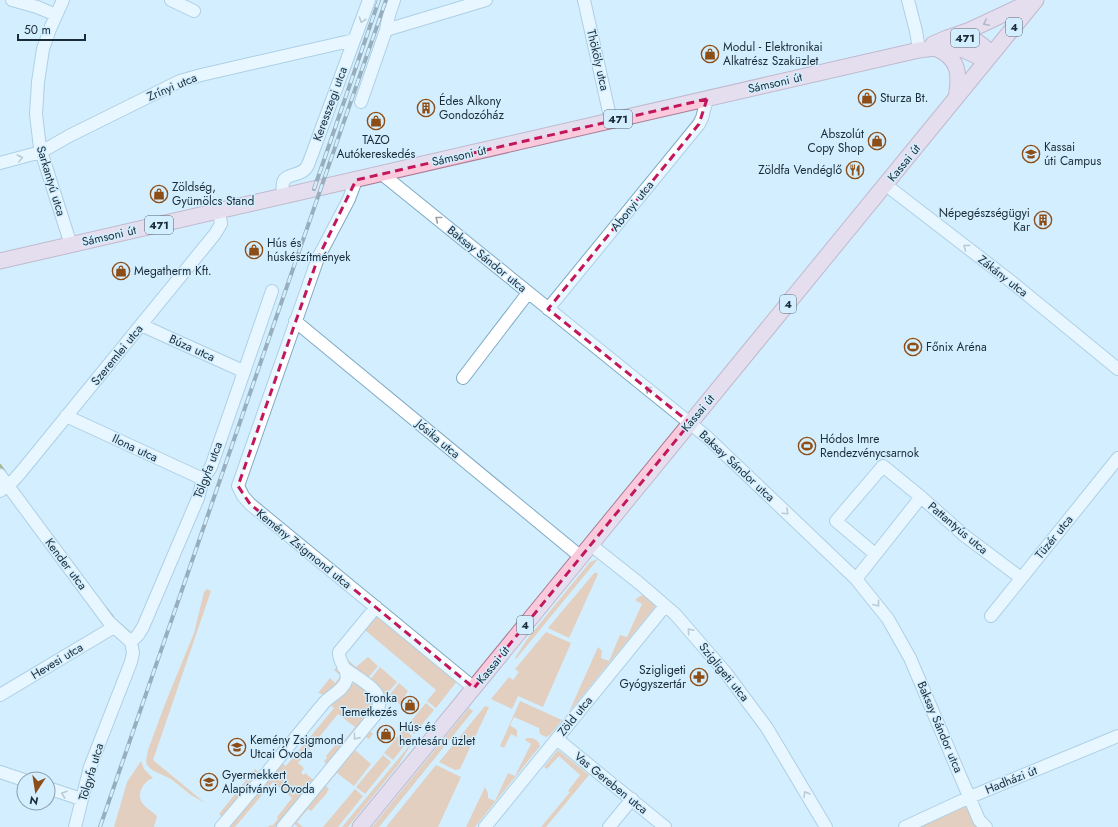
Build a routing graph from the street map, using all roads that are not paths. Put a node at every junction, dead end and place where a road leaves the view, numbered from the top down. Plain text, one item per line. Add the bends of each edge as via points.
1 (12, 0) edge
2 (64, 0) edge
3 (171, 0) edge
4 (369, 0) edge
5 (394, 0) edge
6 (486, 0) edge
7 (584, 0) edge
8 (908, 0) edge
9 (1035, 0) edge
10 (194, 11) dead end
11 (56, 15) junction
12 (386, 30) junction
13 (354, 40) junction
14 (933, 46) junction
15 (919, 50) junction
16 (989, 57) junction
17 (956, 98) junction
18 (707, 99) junction
19 (361, 102) dead end
20 (611, 121) junction
21 (41, 152) junction
22 (0, 163) edge
23 (382, 174) junction
24 (356, 180) junction
25 (886, 185) junction
26 (283, 196) junction
27 (219, 211) junction
28 (71, 245) junction
29 (0, 261) edge
30 (272, 291) dead end
31 (528, 293) junction
32 (548, 309) junction
33 (295, 321) junction
34 (141, 325) junction
35 (1118, 369) edge
36 (243, 371) junction
37 (463, 378) dead end
38 (66, 416) junction
39 (690, 423) junction
40 (1118, 458) edge
41 (0, 475) edge
42 (203, 479) junction
43 (4, 488) edge
44 (921, 497) junction
45 (591, 545) junction
46 (875, 554) junction
47 (581, 557) junction
48 (1021, 578) junction
49 (856, 579) junction
50 (665, 606) junction
51 (376, 607) junction
52 (991, 616) dead end
53 (114, 627) junction
54 (132, 646) junction
55 (343, 667) junction
56 (474, 688) junction
57 (0, 695) edge
58 (1118, 736) edge
59 (557, 739) junction
60 (0, 772) edge
61 (16, 777) edge
62 (56, 791) edge
63 (970, 797) junction
64 (81, 799) junction
65 (632, 799) junction
66 (75, 827) edge
67 (221, 827) edge
68 (283, 827) edge
69 (360, 827) edge
70 (485, 827) edge
71 (609, 827) edge
72 (665, 827) edge
73 (826, 827) edge
74 (905, 827) edge
75 (986, 827) edge

1 - 11 street
2 - 11 street, Sarkantyú utca
3 - 10 street
4 -> 13 street, Keresszegi utca
5 - 12 street
6 - 12 street
7 - 20 street, Thököly utca
8 - 15 street
9 -> 14 main road via 970,30 941,40
9 - 16 main road, Kassai út / 4
11 - 21 street, Sarkantyú utca via 43,49 38,82 37,122
12 - 19 street
13 - 21 street, Zrínyi utca via 180,81
13 - 26 street, Keresszegi utca via 308,165 302,172 284,180
14 - 15 main road, Sámsoni út / 471
14 - 16 main road, Sámsoni út / 471 via 960,49
14 - 17 main road via 950,57 956,66
15 - 18 main road, Sámsoni út / 471
16 - 17 main road, Kassai út / 4
17 - 25 main road, Kassai út / 4
18 - 20 main road, Sámsoni út / 471
18 - 32 street, Abonyi utca via 699,124
20 - 23 main road, Sámsoni út / 471
22 -> 21 street, Zrínyi utca
21 - 28 street, Sarkantyú utca
23 - 24 main road, Sámsoni út / 471
31 -> 23 street, Baksay Sándor utca
24 - 26 main road, Sámsoni út / 471
24 - 33 street via 349,199 321,251
35 -> 25 street, Zákány utca via 1008,279
25 - 39 main road, Kassai út / 4
26 - 27 main road, Sámsoni út / 471
27 - 28 main road, Sámsoni út / 471
27 - 34 street, Szeremlei utca via 221,222 217,230
28 - 29 main road, Sámsoni út / 471
30 - 36 street, Tölgyfa utca
31 - 32 street, Baksay Sándor utca
31 - 37 street
39 -> 32 street, Baksay Sándor utca
33 - 47 street, Jósika utca
33 - 51 street, Kemény Zsigmond utca via 238,486 250,504
34 - 36 street, Búza utca
34 - 38 street, Szeremlei utca
36 - 42 street, Tölgyfa utca via 211,467
38 - 42 street, Ilona utca
38 - 43 street, Szeremlei utca via 21,472
39 - 45 main road, Kassai út / 4
39 -> 49 street, Baksay Sándor utca
40 - 48 street, Tüzér utca
41 - 43 street, Kender utca
42 - 54 street, Tölgyfa utca via 198,498 150,611
43 - 53 street, Kender utca
44 - 46 street, Pattantyús utca
44 - 46 street via 883,466 836,522
44 - 48 street, Pattantyús utca via 965,536
45 - 47 main road, Kassai út / 4
45 - 50 street, Szigligeti utca
46 - 49 street, Pattantyús utca
47 - 56 main road, Kassai út / 4
48 - 52 street, Tüzér utca
49 -> 63 street, Baksay Sándor utca via 888,619 907,652
50 - 59 street, Zöld utca
73 -> 50 street, Szigligeti utca via 751,704 691,632
51 - 55 street via 340,650 339,658
51 - 56 street, Kemény Zsigmond utca
53 - 54 street, Kender utca
53 - 57 street, Hevesi utca
54 - 64 street, Tölgyfa utca via 131,662 90,767
55 - 67 street via 347,676 344,686 324,702
55 -> 68 street via 369,684 379,699 378,709
56 - 69 main road, Kassai út / 4
58 - 63 street, Hadházi út
59 - 65 street, Vas Gereben utca
59 - 70 street, Zöld utca
60 - 61 street
64 -> 62 street
63 - 74 street, Hadházi út
63 - 75 street, Baksay Sándor utca via 979,820
64 - 66 street, Tölgyfa utca
65 - 71 street
65 - 72 street, Vas Gereben utca

